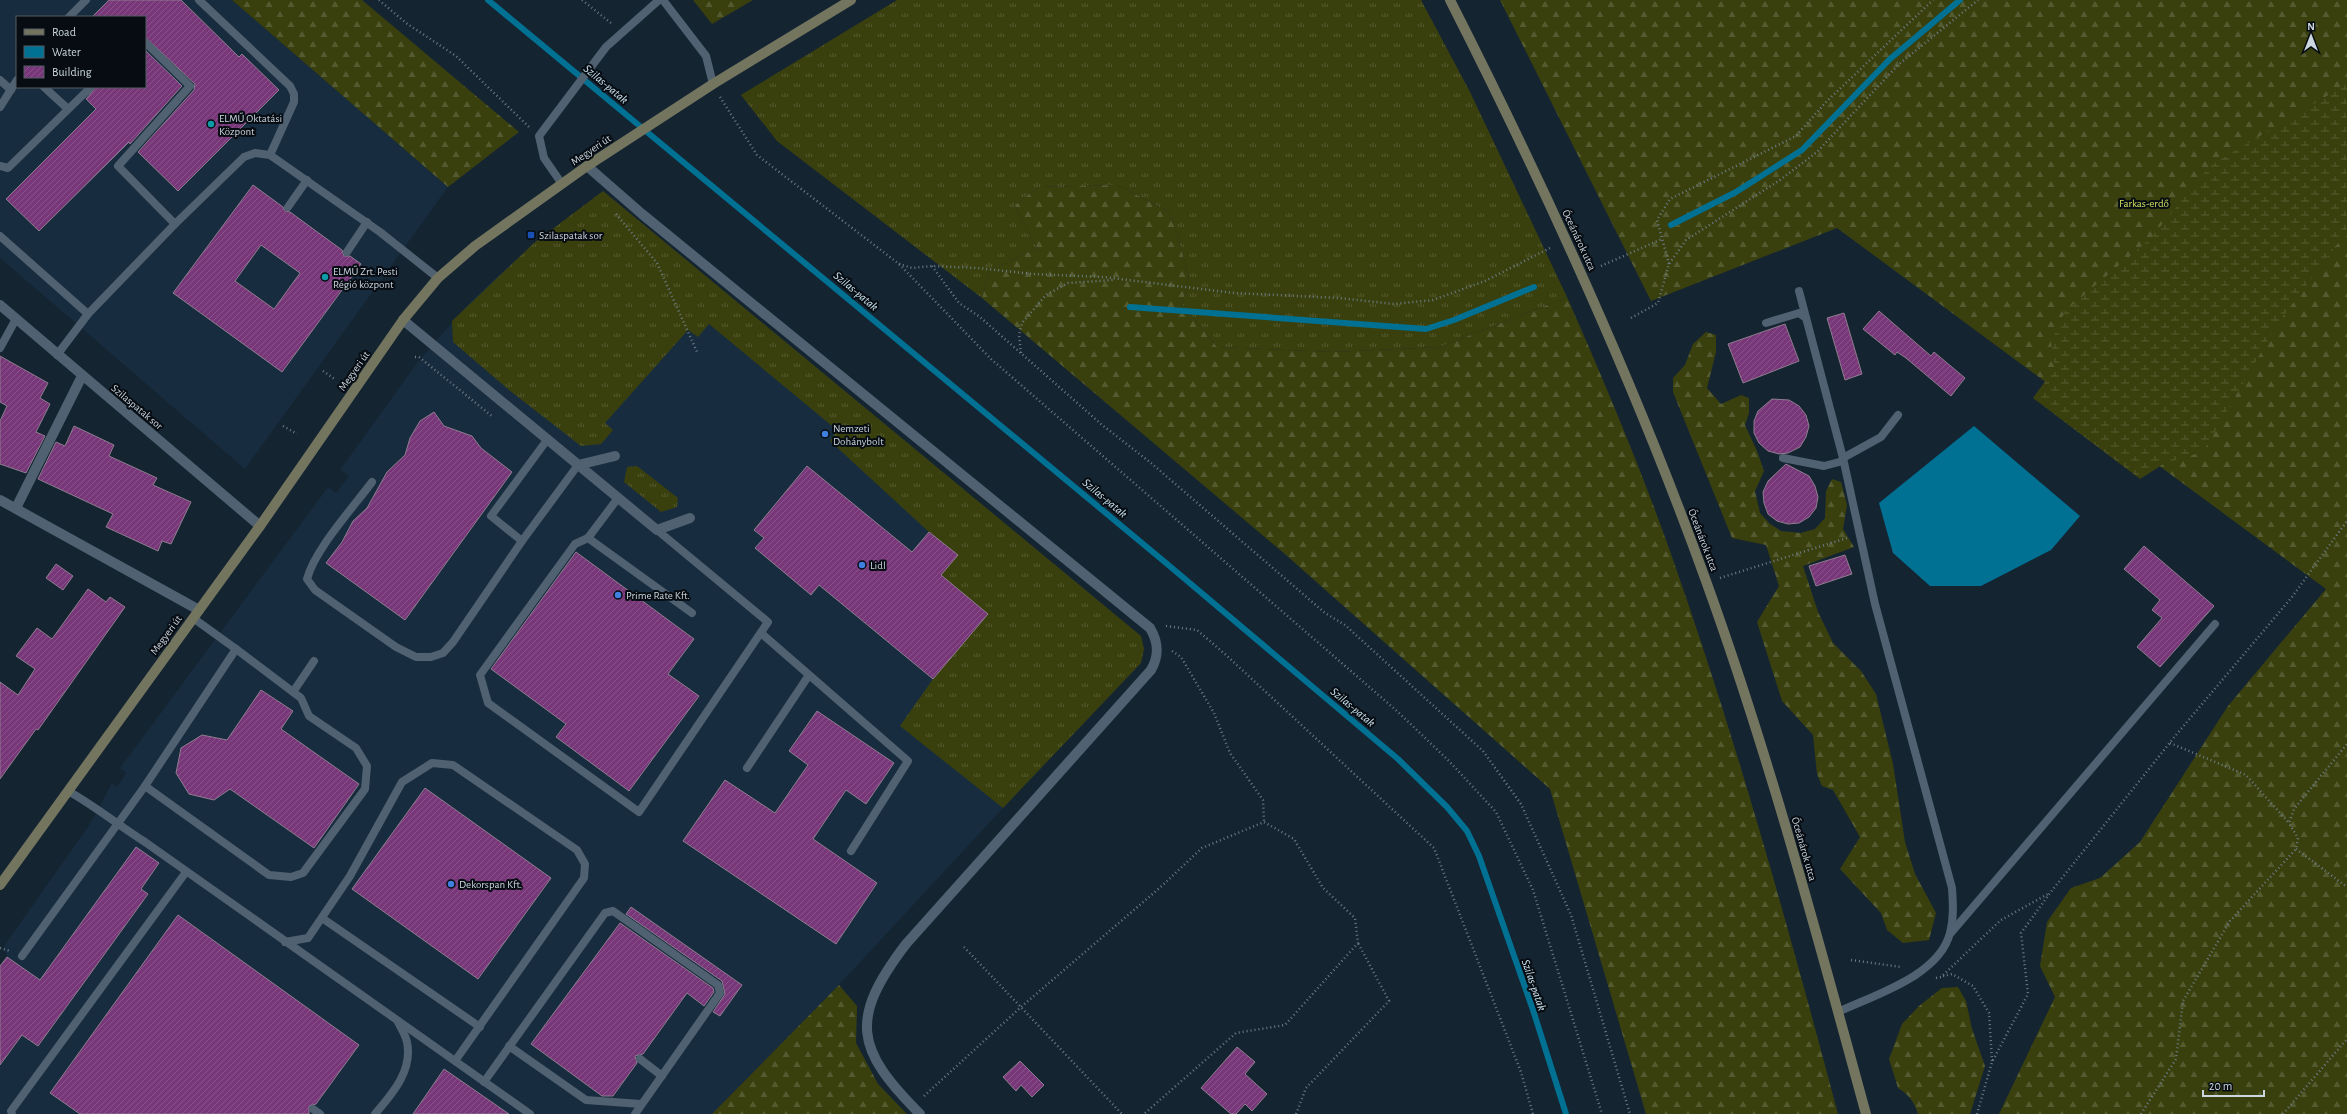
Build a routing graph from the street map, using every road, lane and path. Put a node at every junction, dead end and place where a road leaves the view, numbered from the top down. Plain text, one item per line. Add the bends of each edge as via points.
1 (86, 0) edge
2 (199, 0) edge
3 (379, 0) edge
4 (582, 0) edge
5 (659, 0) edge
6 (663, 0) edge
7 (851, 0) edge
8 (1450, 0) edge
9 (1933, 0) edge
10 (1978, 0) edge
11 (70, 16) edge
12 (621, 34) junction
13 (146, 43) edge
14 (0, 80) edge
15 (16, 82) edge
16 (713, 84) junction
17 (45, 88) edge
18 (90, 88) edge
19 (11, 90) junction
20 (0, 107) edge
21 (68, 109) junction
22 (524, 121) dead end
23 (270, 155) junction
24 (0, 166) edge
25 (587, 166) junction
26 (307, 180) junction
27 (562, 184) junction
28 (288, 207) dead end
29 (614, 211) dead end
30 (367, 222) junction
31 (175, 224) junction
32 (0, 236) edge
33 (1567, 239) junction
34 (1662, 239) junction
35 (347, 252) dead end
36 (899, 264) junction
37 (1670, 264) junction
38 (932, 266) junction
39 (1601, 266) dead end
40 (438, 278) junction
41 (1116, 280) junction
42 (1799, 291) dead end
43 (0, 306) edge
44 (88, 314) junction
45 (1630, 318) dead end
46 (1806, 318) junction
47 (16, 319) junction
48 (403, 320) junction
49 (1766, 323) dead end
50 (0, 348) edge
51 (698, 354) dead end
52 (1021, 354) junction
53 (57, 355) junction
54 (415, 357) dead end
55 (323, 371) dead end
56 (82, 376) junction
57 (336, 380) dead end
58 (1898, 415) dead end
59 (494, 417) dead end
60 (283, 426) dead end
61 (297, 434) dead end
62 (547, 440) junction
63 (616, 456) dead end
64 (1783, 458) dead end
65 (1843, 460) junction
66 (578, 465) junction
67 (372, 482) dead end
68 (618, 498) junction
69 (0, 500) edge
70 (16, 508) junction
71 (690, 518) dead end
72 (2347, 521) edge
73 (260, 526) junction
74 (656, 530) junction
75 (1860, 534) junction
76 (588, 538) junction
77 (522, 541) junction
78 (1707, 582) junction
79 (199, 610) junction
80 (692, 613) dead end
81 (193, 618) junction
82 (2215, 624) dead end
83 (1150, 628) junction
84 (761, 633) junction
85 (1156, 641) junction
86 (236, 649) junction
87 (314, 661) dead end
88 (809, 675) junction
89 (293, 692) junction
90 (2170, 743) junction
91 (2347, 744) edge
92 (747, 768) dead end
93 (145, 786) junction
94 (68, 791) junction
95 (1264, 822) junction
96 (2289, 823) junction
97 (117, 824) junction
98 (2296, 849) junction
99 (851, 851) dead end
100 (186, 872) junction
101 (0, 885) edge
102 (2347, 887) edge
103 (2050, 893) junction
104 (322, 918) junction
105 (1950, 935) junction
106 (285, 942) junction
107 (1358, 943) junction
108 (964, 947) dead end
109 (22, 956) dead end
110 (1851, 960) dead end
111 (1924, 971) junction
112 (1941, 977) junction
113 (1021, 1007) junction
114 (1838, 1012) junction
115 (398, 1021) junction
116 (480, 1026) junction
117 (2347, 1039) edge
118 (509, 1046) junction
119 (640, 1059) dead end
120 (455, 1061) junction
121 (1992, 1062) junction
122 (662, 1076) junction
123 (484, 1082) junction
124 (641, 1104) junction
125 (913, 1106) junction
126 (313, 1109) dead end
127 (12, 1114) edge
128 (320, 1114) edge
129 (375, 1114) edge
130 (530, 1114) edge
131 (634, 1114) edge
132 (920, 1114) edge
133 (1122, 1114) edge
134 (1144, 1114) edge
135 (1296, 1114) edge
136 (1533, 1114) edge
137 (1602, 1114) edge
138 (1630, 1114) edge
139 (1866, 1114) edge
140 (1977, 1114) edge
141 (2141, 1114) edge
142 (2282, 1114) edge

1 - 11 lane
2 - 23 lane via 290,86 294,94 294,102
3 - 22 path via 406,23 456,56
4 - 12 path
5 - 12 lane
6 - 16 lane via 706,56
7 - 16 main road, Megyeri út
8 - 33 main road, Óceánárok utca
9 - 34 path via 1827,101 1796,136 1670,199 1657,220
10 - 37 path via 1898,65 1817,152 1780,180 1686,240
12 - 27 lane via 606,46 539,136 544,158
13 - 31 lane via 190,86 118,166
14 - 19 lane
15 - 19 lane
16 - 25 main road, Megyeri út
16 - 36 path via 757,155
17 - 21 lane
18 - 21 lane
19 - 20 lane
21 - 24 lane via 8,168
23 - 26 lane
23 - 31 lane via 255,153 244,157
25 - 27 main road, Megyeri út
25 - 83 street via 642,214
26 - 28 lane
26 - 30 lane
27 - 40 main road, Megyeri út via 476,246
29 - 51 path via 657,263
30 - 35 lane
30 - 40 lane
31 - 44 lane
32 - 44 lane
33 - 41 path via 1485,281 1433,300 1394,304 1339,298 1234,293 1191,286
33 - 78 main road, Óceánárok utca via 1634,394
34 - 37 path
34 - 39 path
36 - 38 path via 912,268
36 - 137 path via 991,359 1391,706 1449,761 1496,812 1533,890
37 - 45 path via 1658,303
38 - 41 path via 1104,276
38 - 52 path via 960,303 980,317
40 - 48 main road, Megyeri út
41 - 52 path via 1068,283 1046,295 1022,323 1019,335
42 - 46 lane
43 - 47 street, Szilaspatak sor
44 - 53 lane
46 - 49 lane via 1799,314
46 - 65 lane
47 - 50 lane
47 - 53 street, Szilaspatak sor
48 - 62 street
48 - 73 main road, Megyeri út
52 - 138 path via 1101,424 1151,462 1325,613 1345,625 1483,752 1521,804 1571,915
53 - 56 street, Szilaspatak sor
54 - 59 path
55 - 57 path
56 - 70 street
56 - 73 street, Szilaspatak sor
58 - 65 lane via 1880,437
60 - 61 path
62 - 66 street
62 - 77 lane via 491,516
63 - 66 street
64 - 65 lane via 1824,466
65 - 75 lane
66 - 68 street
66 - 77 lane
67 - 77 lane via 320,552 310,567 307,579 321,594 396,647 416,657 431,657 443,652 453,642
68 - 74 street
68 - 76 lane
69 - 70 street
70 - 79 street
71 - 74 street
72 - 90 path via 2292,597
73 - 79 main road, Megyeri út
74 - 84 lane via 768,622
75 - 78 path
75 - 105 lane via 1876,604 1952,888 1953,913
76 - 80 lane
76 - 84 lane via 575,544 480,675 488,703 639,812
78 - 114 main road, Óceánárok utca via 1762,746
79 - 81 main road, Megyeri út
81 - 86 lane
81 - 94 main road, Megyeri út
82 - 105 lane
83 - 85 street
83 - 136 path via 1163,626 1197,630 1434,848 1521,1072
84 - 88 lane
85 - 95 path via 1181,657 1214,713 1230,754 1263,800
85 - 125 street via 1156,661 1151,670 906,944 884,973 874,992 869,1004 867,1032 870,1049 888,1080
86 - 89 lane
86 - 93 lane
87 - 89 lane
88 - 92 lane
88 - 99 lane via 908,761
89 - 93 lane via 301,698 309,716 356,748 367,766 366,789 303,873 290,878 269,875
90 - 96 path via 2246,775
90 - 103 path
91 - 96 path via 2294,809
93 - 97 lane
94 - 97 lane via 94,805
94 - 101 main road, Megyeri út
95 - 107 path via 1294,839 1323,888 1355,918
95 - 113 path via 1202,848 1163,885
96 - 98 path via 2298,838
97 - 100 lane
97 - 109 lane
98 - 102 path
98 - 141 path via 2230,921 2187,994 2183,1001 2176,1059
100 - 106 lane
100 - 127 lane via 11,1110
103 - 112 path via 2001,920
103 - 121 path via 2022,933 2028,994
104 - 106 lane via 308,938
104 - 116 lane
104 - 116 lane via 350,876 402,782 432,763 452,765 551,832 577,850 585,864 584,878
105 - 111 lane via 1938,958
106 - 115 lane
107 - 134 path via 1285,1025 1236,1033
107 - 135 path via 1389,1001 1306,1088
108 - 113 path
110 - 111 path
111 - 112 path via 1933,978
111 - 114 lane
112 - 121 path via 1952,974 1973,986 1985,1006 1989,1013
113 - 125 path
113 - 133 path
114 - 139 main road, Óceánárok utca
115 - 120 lane
115 - 129 lane via 407,1042 407,1066 396,1088
116 - 120 lane
117 - 142 path
118 - 122 lane via 605,913 612,911 718,985 720,993
118 - 123 lane
118 - 124 lane via 586,1100
119 - 122 lane
120 - 123 lane
121 - 140 path
122 - 124 lane
123 - 130 lane
124 - 131 lane
125 - 132 street
126 - 128 lane

